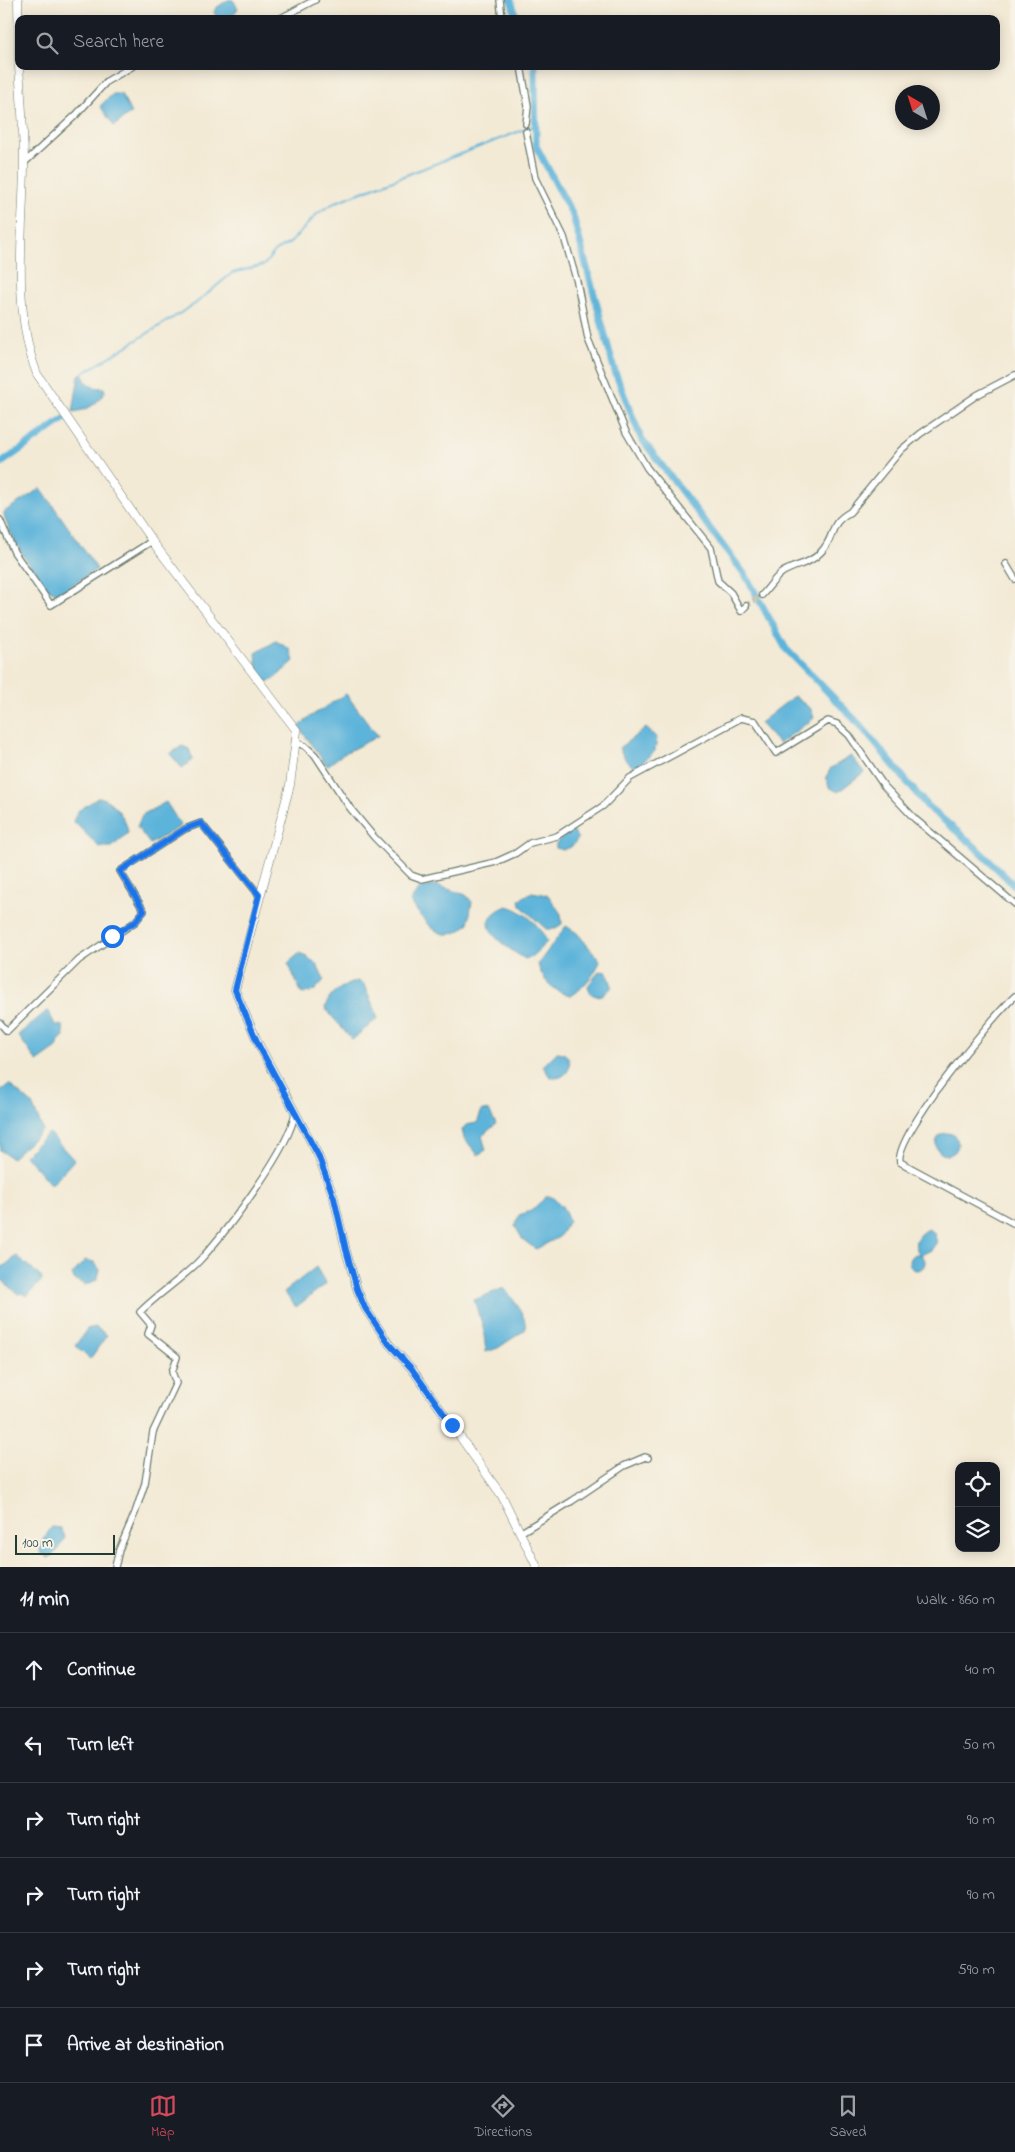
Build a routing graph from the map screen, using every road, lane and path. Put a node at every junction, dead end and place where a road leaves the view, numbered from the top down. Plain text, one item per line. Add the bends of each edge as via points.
1 (18, 0) edge
2 (315, 0) edge
3 (500, 0) edge
4 (18, 15) edge
5 (287, 15) edge
6 (502, 15) edge
7 (19, 70) edge
8 (126, 70) edge
9 (523, 70) edge
10 (526, 124) dead end
11 (526, 132) dead end
12 (24, 163) junction
13 (1015, 375) edge
14 (0, 520) edge
15 (152, 540) junction
16 (1006, 564) dead end
17 (1015, 579) edge
18 (762, 595) tunnel mouth
19 (746, 606) dead end
20 (295, 742) junction
21 (259, 895) junction
22 (1015, 904) edge
23 (1015, 996) edge
24 (0, 1023) edge
25 (295, 1114) junction
26 (1015, 1224) edge
27 (648, 1458) dead end
28 (520, 1533) junction
29 (115, 1567) edge
30 (536, 1567) edge

1 - 4 street
2 - 5 street
3 - 6 street
7 - 12 street
8 - 12 street via 107,81
9 - 10 street via 528,106
11 - 19 street via 535,178 564,237 588,339 626,432 647,468 711,548 718,581 731,592 741,611
12 - 15 street via 22,309 27,348 48,392
13 - 18 street via 963,404 901,450 850,512 838,518 832,528 832,538 822,551 809,563 782,572
14 - 15 street via 14,552 51,605
15 - 20 street via 297,731
16 - 17 street
20 - 21 street via 290,785
20 - 22 street via 315,755 350,808 374,837 411,875 422,879 496,862 530,842 557,836 603,806 630,778 741,718 755,722 776,753 828,721 849,735 884,786 915,819
21 - 24 street via 201,823 185,829 120,871 144,911 135,922 79,960 7,1031
21 - 25 street via 235,990 259,1046
23 - 26 street via 987,1025 928,1105 904,1141 898,1157 908,1167
25 - 28 street via 318,1155 334,1198 346,1250 365,1308 497,1488
25 - 29 street via 293,1127 253,1194 200,1260 140,1312 151,1325 148,1334 178,1357 172,1372 176,1383 153,1432 145,1483
27 - 28 street via 624,1466
28 - 30 street

